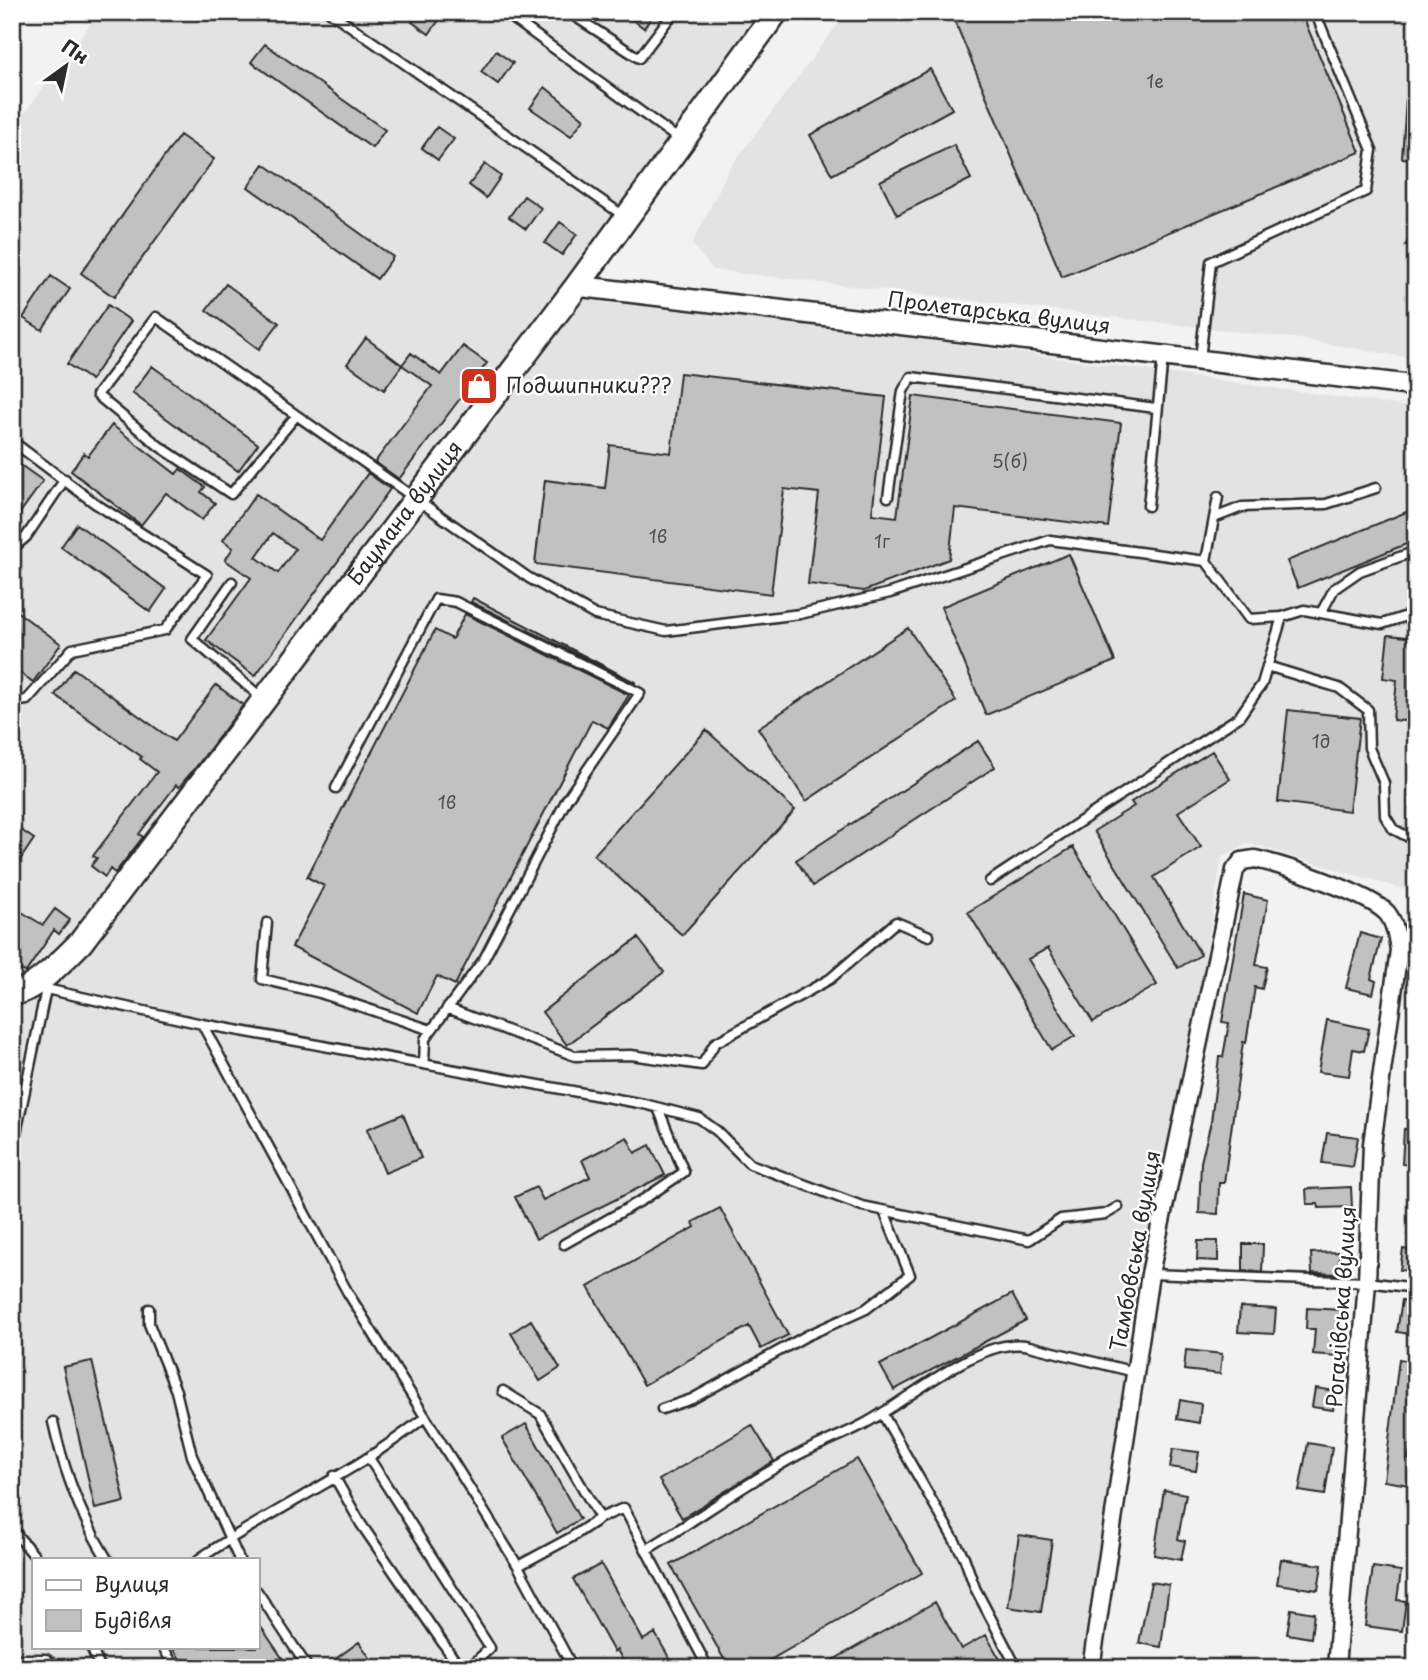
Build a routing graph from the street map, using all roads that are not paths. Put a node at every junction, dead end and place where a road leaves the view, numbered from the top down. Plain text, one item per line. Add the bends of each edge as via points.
1 (330, 12) edge
2 (504, 12) edge
3 (568, 12) edge
4 (674, 12) edge
5 (776, 12) edge
6 (1315, 12) edge
7 (681, 141) junction
8 (626, 217) junction
9 (577, 286) junction
10 (1163, 356) junction
11 (1200, 360) junction
12 (1416, 386) edge
13 (1156, 408) junction
14 (296, 416) junction
15 (12, 441) edge
16 (65, 479) junction
17 (1376, 488) dead end
18 (888, 497) dead end
19 (1218, 497) dead end
20 (415, 500) junction
21 (1148, 506) dead end
22 (1214, 518) junction
23 (12, 549) edge
24 (1416, 551) edge
25 (1206, 561) junction
26 (232, 582) dead end
27 (1321, 613) junction
28 (1416, 613) edge
29 (1282, 617) junction
30 (1267, 666) junction
31 (264, 700) junction
32 (12, 702) edge
33 (335, 788) dead end
34 (1416, 841) edge
35 (990, 881) dead end
36 (267, 923) dead end
37 (929, 936) dead end
38 (1399, 950) junction
39 (1416, 954) edge
40 (41, 985) junction
41 (12, 993) edge
42 (447, 1008) junction
43 (202, 1024) junction
44 (431, 1030) junction
45 (424, 1064) junction
46 (12, 1090) edge
47 (25, 1091) junction
48 (658, 1108) junction
49 (12, 1153) edge
50 (1118, 1207) dead end
51 (884, 1211) junction
52 (564, 1244) dead end
53 (1150, 1274) junction
54 (1367, 1282) junction
55 (1416, 1288) edge
56 (149, 1309) dead end
57 (1135, 1372) junction
58 (503, 1391) dead end
59 (662, 1409) dead end
60 (882, 1413) junction
61 (425, 1417) junction
62 (53, 1422) dead end
63 (369, 1458) junction
64 (334, 1476) junction
65 (600, 1518) junction
66 (12, 1529) edge
67 (228, 1539) junction
68 (646, 1550) junction
69 (36, 1558) edge
70 (106, 1558) edge
71 (200, 1558) edge
72 (238, 1558) edge
73 (518, 1566) junction
74 (259, 1594) edge
75 (91, 1648) edge
76 (164, 1648) edge
77 (12, 1659) edge
78 (58, 1668) edge
79 (100, 1668) edge
80 (174, 1668) edge
81 (308, 1668) edge
82 (460, 1668) edge
83 (468, 1668) edge
84 (573, 1668) edge
85 (708, 1668) edge
86 (1017, 1668) edge
87 (1091, 1668) edge
88 (1336, 1668) edge

1 - 8 lane
2 - 7 lane
3 - 4 lane via 639,58
5 - 7 main road, Баумана вулиця
6 - 11 lane via 1372,150 1366,191 1211,262
7 - 8 main road, Баумана вулиця
8 - 9 main road, Баумана вулиця
9 - 10 street, Пролетарська вулиця
9 - 20 main road, Баумана вулиця
10 - 11 street, Пролетарська вулиця
10 - 13 lane
11 - 12 street, Пролетарська вулиця
13 - 18 lane via 911,377 903,391
13 - 21 lane
14 - 14 lane via 156,317 97,395 159,446 231,494
14 - 20 lane
15 - 16 lane
16 - 23 lane via 26,537
16 - 32 lane via 207,575 164,630 72,649 27,700
17 - 22 lane via 1326,504 1242,507
19 - 22 lane
20 - 25 lane via 529,578 595,615 666,631 800,614 864,599 1050,540
20 - 31 main road, Баумана вулиця
22 - 25 lane
24 - 27 lane via 1360,571 1334,589
25 - 29 lane via 1248,619
26 - 31 lane via 192,639
27 - 28 lane via 1382,624
27 - 29 lane via 1304,610
29 - 30 lane
30 - 34 lane via 1339,688 1368,710 1369,748 1384,783 1385,816 1393,829
30 - 35 lane via 1262,684 1239,717
31 - 40 main road, Баумана вулиця via 81,942
33 - 42 lane via 436,599 456,602 640,693 567,799 484,959
36 - 44 lane via 262,979
37 - 42 lane via 896,922 830,979 715,1043 702,1065 631,1055 575,1055
38 - 39 street
38 - 53 street, Тамбовська вулиця via 1390,916 1381,908 1356,894 1255,859 1242,861 1231,880
38 - 54 street, Рогачівська вулиця via 1373,1144
40 - 41 main road, Баумана вулиця
40 - 43 lane
40 - 47 lane
42 - 44 lane
43 - 45 lane
43 - 61 lane via 348,1293
44 - 45 lane via 425,1039
45 - 48 lane
46 - 47 lane
47 - 49 lane
48 - 51 lane via 699,1118 750,1164
48 - 52 lane via 684,1171
50 - 51 lane via 1106,1214 1061,1219 1029,1240
51 - 59 lane via 910,1275 866,1309 806,1336 692,1399
53 - 54 lane
53 - 57 street, Тамбовська вулиця
54 - 55 lane
54 - 88 street, Рогачівська вулиця
56 - 67 lane via 149,1324 176,1391 192,1456
57 - 60 lane via 1011,1343 990,1349
57 - 87 street, Тамбовська вулиця
58 - 65 lane via 540,1414
60 - 68 lane via 795,1456
60 - 86 lane via 964,1557
61 - 63 lane
61 - 73 lane
62 - 70 lane via 79,1507
63 - 64 lane
63 - 83 lane via 490,1648
64 - 67 lane
64 - 82 lane
65 - 68 lane via 624,1508
65 - 73 lane
66 - 69 lane
67 - 71 lane
67 - 72 lane
68 - 85 lane
73 - 84 lane
74 - 81 lane
75 - 79 lane
76 - 80 lane
77 - 78 lane via 47,1659

